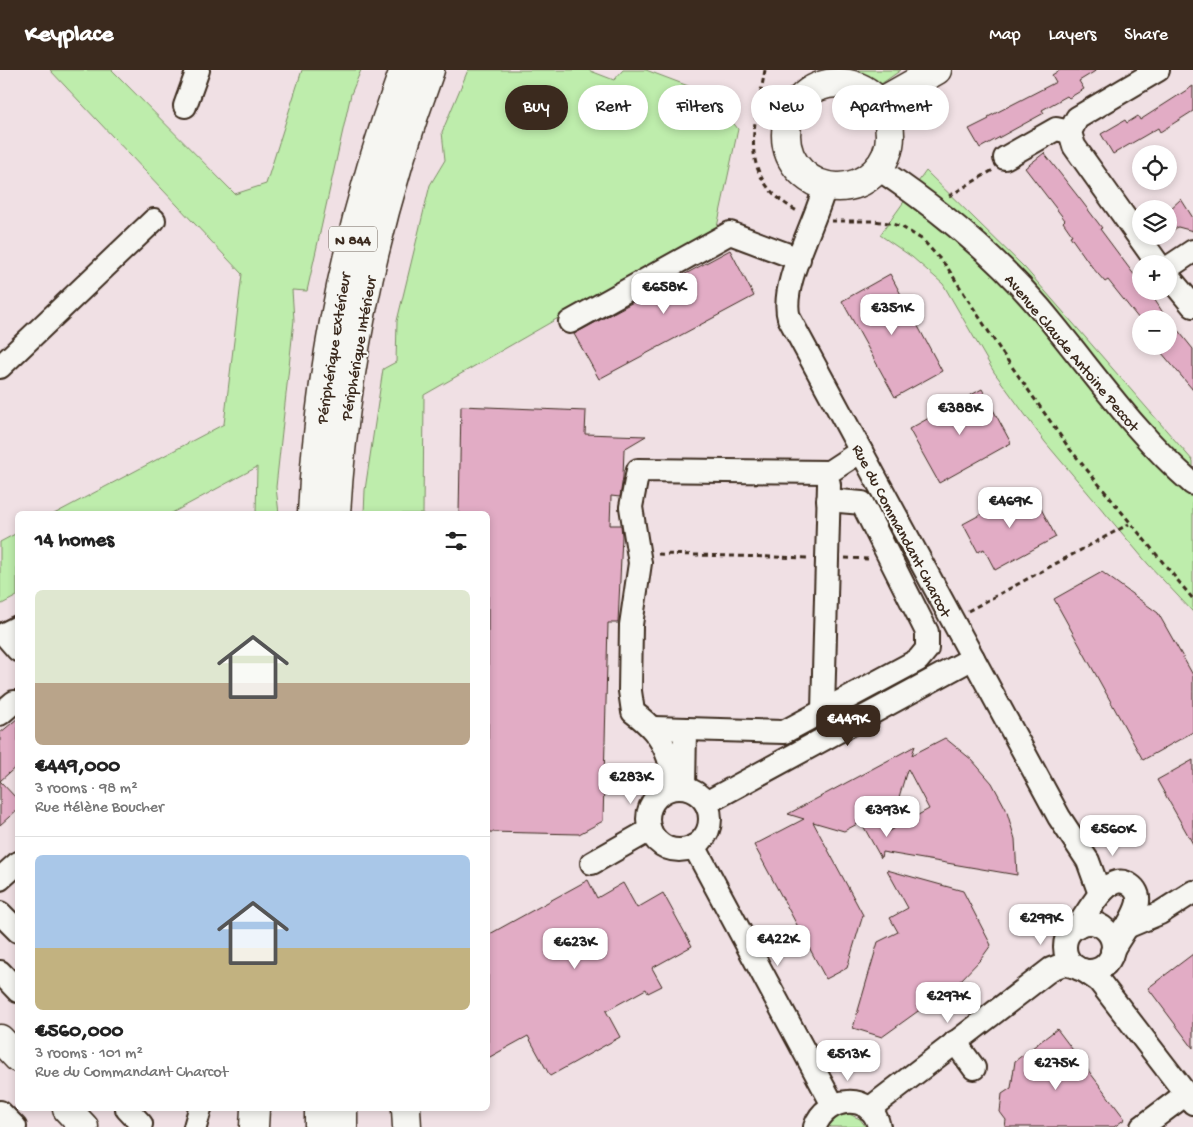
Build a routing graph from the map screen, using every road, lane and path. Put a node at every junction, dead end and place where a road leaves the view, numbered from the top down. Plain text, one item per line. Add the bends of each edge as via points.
1 (198, 70) edge
2 (404, 70) edge
3 (430, 70) edge
4 (766, 70) edge
5 (937, 70) edge
6 (1158, 70) edge
7 (819, 78) edge
8 (854, 85) edge
9 (911, 85) edge
10 (186, 106) dead end
11 (890, 130) edge
12 (1070, 132) junction
13 (1005, 158) joint
14 (879, 169) junction
15 (824, 186) junction
16 (947, 198) dead end
17 (816, 218) junction
18 (154, 220) dead end
19 (1193, 251) edge
20 (1152, 255) edge
21 (799, 259) junction
22 (1177, 262) edge
23 (1177, 287) edge
24 (1193, 306) edge
25 (570, 322) dead end
26 (0, 367) edge
27 (861, 451) junction
28 (829, 472) junction
29 (1193, 484) edge
30 (828, 500) junction
31 (312, 511) edge
32 (336, 511) edge
33 (1130, 524) junction
34 (826, 558) junction
35 (890, 559) junction
36 (640, 562) junction
37 (1193, 599) edge
38 (952, 620) junction
39 (15, 628) edge
40 (15, 647) edge
41 (973, 658) junction
42 (824, 710) junction
43 (654, 728) junction
44 (685, 729) junction
45 (680, 787) junction
46 (706, 803) junction
47 (650, 830) junction
48 (694, 846) junction
49 (1088, 861) junction
50 (592, 863) dead end
51 (15, 865) edge
52 (0, 879) edge
53 (1120, 881) junction
54 (1193, 892) edge
55 (1100, 894) junction
56 (1138, 896) junction
57 (0, 913) edge
58 (1160, 913) junction
59 (1078, 926) junction
60 (15, 928) edge
61 (1124, 928) junction
62 (1066, 947) junction
63 (1111, 955) junction
64 (1080, 968) junction
65 (1051, 969) junction
66 (0, 972) edge
67 (15, 988) edge
68 (1125, 1014) junction
69 (0, 1039) edge
70 (955, 1042) junction
71 (15, 1055) edge
72 (974, 1068) dead end
73 (1189, 1099) edge
74 (833, 1105) junction
75 (68, 1111) edge
76 (199, 1111) edge
77 (255, 1111) edge
78 (319, 1111) edge
79 (343, 1111) edge
80 (406, 1111) edge
81 (0, 1112) edge
82 (874, 1118) edge
83 (15, 1127) edge
84 (84, 1127) edge
85 (195, 1127) edge
86 (254, 1127) edge
87 (319, 1127) edge
88 (342, 1127) edge
89 (407, 1127) edge
90 (815, 1127) edge
91 (1142, 1127) edge

1 - 10 street
2 - 31 main road, Périphérique Extérieur / N 844 via 364,196 339,298 320,413
3 - 32 main road, Périphérique Intérieur / N 844 via 400,156 364,295 344,419
4 - 17 path via 752,143 753,156 767,186 778,198 795,210
5 - 9 main road
6 - 12 street via 1077,118
7 - 8 main road
7 - 15 main road via 793,108 786,127 786,146 794,164 807,178
11 - 14 main road via 888,154
12 - 13 street via 1056,129
12 - 20 street via 1074,146
13 - 16 path via 1000,166
14 - 15 main road via 854,186
14 - 29 street, Avenue Claude Antoine Peccot via 936,208 986,253 1038,306 1119,408 1170,464
15 - 17 street, Rue du Commandant Charcot
17 - 21 street, Rue du Commandant Charcot
17 - 33 path via 889,223 923,240 947,266 1002,354 1069,448
18 - 26 street
19 - 22 street
21 - 25 street via 730,234
21 - 27 street, Rue du Commandant Charcot via 787,293 786,309
23 - 24 street
27 - 28 street
27 - 38 street, Rue du Commandant Charcot
28 - 30 street
28 - 36 street via 638,470 632,507
30 - 34 street
30 - 35 street via 862,503
33 - 37 path
33 - 38 path
34 - 35 path
34 - 36 path via 652,554
34 - 42 street
35 - 42 street via 928,632 928,649 918,660
36 - 43 street via 631,625 630,691 633,712
38 - 41 street, Rue du Commandant Charcot
39 - 40 street via 4,634
41 - 46 street
41 - 49 street, Rue du Commandant Charcot via 1060,817
42 - 44 street via 784,732
43 - 44 street
43 - 45 street via 668,754 673,781
44 - 45 street
45 - 46 street via 697,793
45 - 47 street via 660,793 652,802 647,819
46 - 48 street via 710,819 708,830
47 - 48 street via 665,847 677,850
47 - 50 street
48 - 74 street
49 - 53 street, Rue du Commandant Charcot via 1102,873
49 - 55 street, Rue du Commandant Charcot
51 - 52 street
53 - 55 street via 1108,885
53 - 56 street, Rue du Commandant Charcot via 1132,886
54 - 58 street
55 - 59 street
56 - 58 street, Rue du Commandant Charcot
56 - 61 street
57 - 60 street
58 - 61 street
59 - 62 street via 1068,937
59 - 63 street via 1088,923 1103,928 1112,940
61 - 63 street
62 - 64 street via 1068,958
62 - 65 street
63 - 64 street via 1099,969
63 - 68 street
64 - 65 street via 1064,964
64 - 68 street via 1099,982
65 - 70 street
66 - 67 street
68 - 73 street
69 - 71 main road
70 - 72 street
70 - 82 street
73 - 91 street
74 - 82 street via 851,1101
74 - 90 street via 823,1112
75 - 84 main road
76 - 85 street
77 - 86 main road
78 - 87 main road
79 - 88 main road
80 - 89 main road
81 - 83 street

